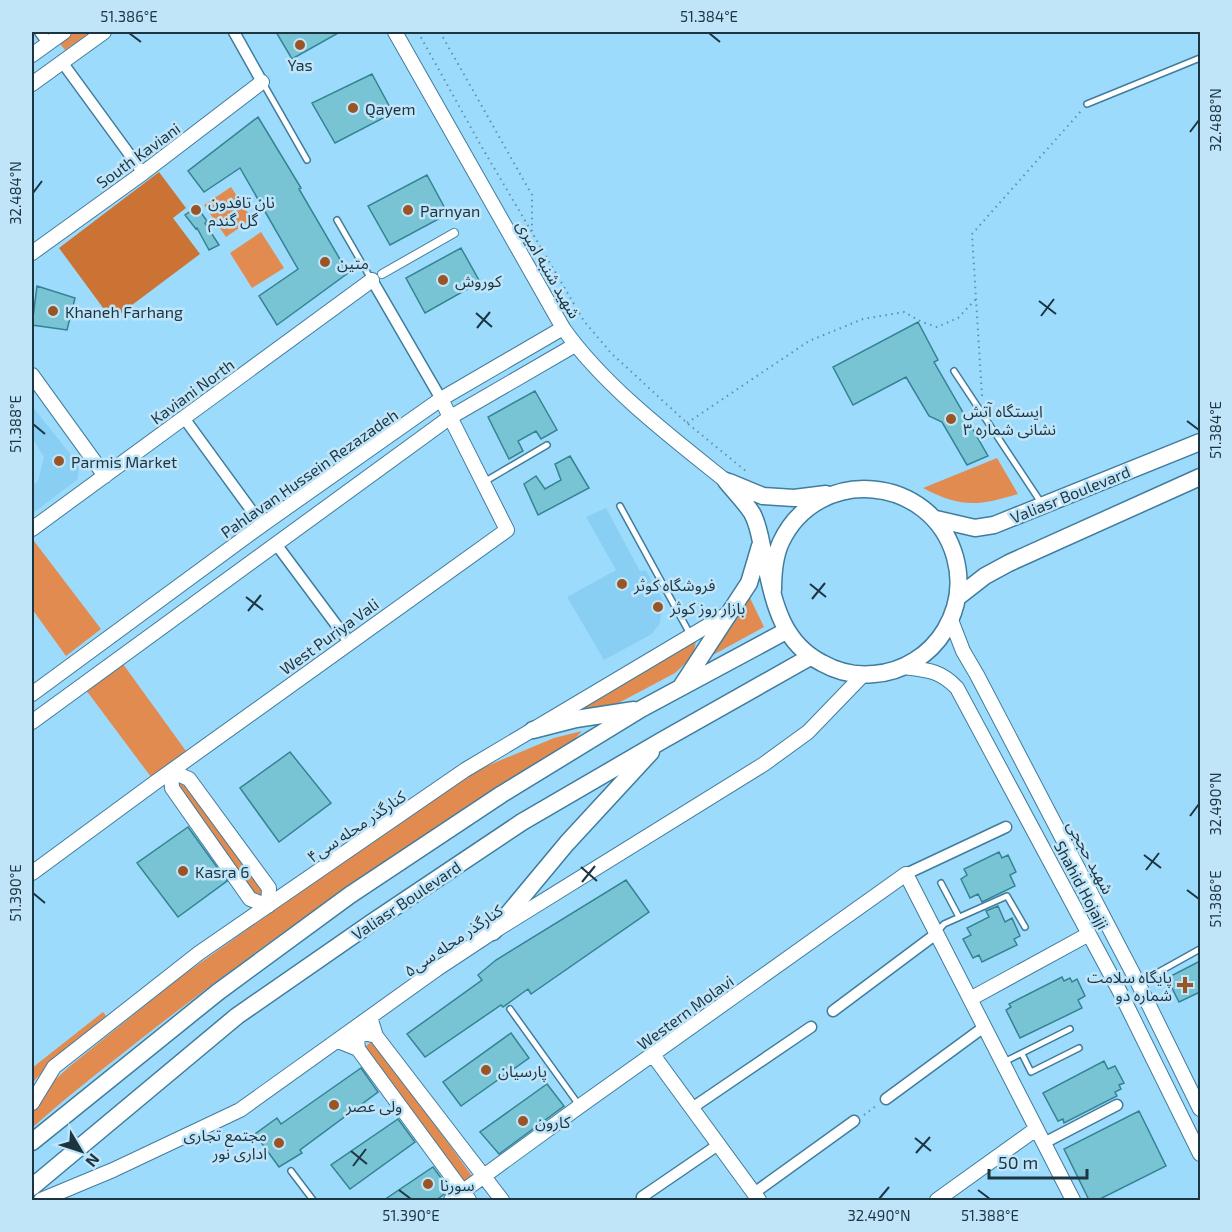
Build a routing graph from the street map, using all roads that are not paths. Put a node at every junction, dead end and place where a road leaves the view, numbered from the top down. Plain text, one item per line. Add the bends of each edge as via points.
1 (64, 32) edge
2 (104, 32) edge
3 (234, 32) edge
4 (395, 32) edge
5 (44, 37) edge
6 (32, 55) edge
7 (1200, 58) edge
8 (62, 62) junction
9 (262, 82) junction
10 (32, 84) edge
11 (1087, 104) road end
12 (307, 160) dead end
13 (143, 172) junction
14 (337, 219) dead end
15 (454, 233) dead end
16 (32, 253) edge
17 (377, 277) junction
18 (563, 328) junction
19 (575, 345) junction
20 (954, 371) dead end
21 (32, 375) edge
22 (441, 399) junction
23 (184, 418) junction
24 (449, 418) junction
25 (1200, 442) edge
26 (547, 445) dead end
27 (105, 476) junction
28 (1200, 477) edge
29 (726, 481) junction
30 (483, 482) junction
31 (836, 493) junction
32 (620, 506) dead end
33 (1042, 506) junction
34 (936, 519) junction
35 (262, 525) junction
36 (32, 529) edge
37 (761, 539) junction
38 (276, 544) junction
39 (773, 591) junction
40 (958, 597) junction
41 (729, 613) junction
42 (951, 620) junction
43 (786, 631) junction
44 (116, 632) junction
45 (691, 635) junction
46 (349, 642) junction
47 (129, 650) junction
48 (810, 657) junction
49 (903, 667) junction
50 (863, 675) junction
51 (56, 676) junction
52 (678, 690) junction
53 (32, 694) edge
54 (69, 694) junction
55 (641, 709) junction
56 (32, 722) edge
57 (533, 730) junction
58 (663, 740) junction
59 (171, 771) junction
60 (1006, 827) dead end
61 (32, 873) edge
62 (906, 874) junction
63 (941, 884) dead end
64 (267, 906) junction
65 (960, 917) junction
66 (1025, 927) dead end
67 (493, 932) junction
68 (936, 934) junction
69 (1089, 934) junction
70 (1200, 949) edge
71 (1138, 983) junction
72 (970, 999) junction
73 (510, 1009) dead end
74 (833, 1011) dead end
75 (370, 1017) junction
76 (811, 1027) dead end
77 (984, 1027) junction
78 (1070, 1029) dead end
79 (376, 1036) junction
80 (338, 1041) junction
81 (1079, 1048) dead end
82 (358, 1049) junction
83 (1022, 1054) junction
84 (653, 1055) junction
85 (1002, 1063) junction
86 (886, 1099) road end
87 (32, 1103) edge
88 (1117, 1105) dead end
89 (580, 1106) junction
90 (692, 1108) junction
91 (1200, 1109) edge
92 (854, 1121) road end
93 (1036, 1129) junction
94 (32, 1142) edge
95 (1044, 1143) junction
96 (718, 1144) junction
97 (1200, 1154) edge
98 (291, 1171) dead end
99 (484, 1177) junction
100 (32, 1187) edge
101 (466, 1196) edge
102 (642, 1197) dead end
103 (756, 1197) edge
104 (41, 1200) edge
105 (314, 1200) edge
106 (451, 1200) edge
107 (502, 1200) edge
108 (937, 1200) edge
109 (1073, 1200) edge

1 - 5 street
2 - 8 street
3 - 9 street
4 - 18 street, شهید شنبه امیری
5 - 6 street
5 - 8 street
7 - 11 lane
8 - 10 street
8 - 13 street
9 - 12 lane
9 - 13 street, South Kaviani
13 - 16 street, South Kaviani
14 - 17 lane
15 - 17 street
17 - 22 street
17 - 23 street, Kaviani North
18 - 19 street, شهید شنبه امیری
18 - 22 street, Pahlavan Hussein Rezazadeh
19 - 24 street
19 - 29 street, شهید شنبه امیری via 615,387
20 - 33 lane
21 - 27 street
22 - 24 street
22 - 35 street, Pahlavan Hussein Rezazadeh
23 - 27 street, Kaviani North
23 - 35 street
24 - 30 street
24 - 38 street
25 - 33 main road, Valiasr Boulevard
26 - 30 lane
27 - 36 street, Kaviani North
28 - 40 main road via 1009,562
29 - 31 main road via 763,496 794,498
29 - 37 main road via 752,513
30 - 46 street, West Puriya Vali via 507,530
31 - 34 main road via 863,488 890,491 915,502
31 - 39 main road via 813,504 781,542 774,566
32 - 45 lane
33 - 34 main road, Valiasr Boulevard via 994,525 975,528
34 - 40 main road via 951,543 959,569
35 - 38 street
35 - 44 street, Pahlavan Hussein Rezazadeh
37 - 39 main road
37 - 41 main road via 749,584
38 - 46 street
38 - 47 street
39 - 43 main road
40 - 42 main road
41 - 45 street, کنارگذر محله سی۴
41 - 52 main road
42 - 49 main road via 923,655
42 - 71 street, شهید حججی via 963,651
43 - 48 main road
43 - 52 main road
44 - 47 street
44 - 51 street, Pahlavan Hussein Rezazadeh
45 - 57 street, کنارگذر محله سی۴
46 - 59 street, West Puriya Vali
47 - 54 street
48 - 50 main road via 836,670
48 - 58 main road, Valiasr Boulevard
49 - 50 main road
49 - 69 street, Shahid Hojajji via 933,670 957,688
50 - 67 street, کنارگذر محله سی۵ via 808,732 764,764
51 - 53 street, Pahlavan Hussein Rezazadeh
51 - 54 street
52 - 55 main road
54 - 56 street
55 - 57 main road
55 - 94 main road via 502,794 350,895 218,992
57 - 64 street, کنارگذر محله سی۴ via 465,770
58 - 67 main road via 567,843
58 - 100 main road, Valiasr Boulevard via 522,822 237,1016
59 - 61 street, West Puriya Vali
59 - 64 street via 172,788 250,899
59 - 64 street via 189,778 269,888
60 - 62 street
62 - 68 street
62 - 84 street, Western Molavi
63 - 65 lane
64 - 87 street, کنارگذر محله سی۴ via 199,953 54,1067
65 - 66 lane via 1007,896
65 - 68 lane via 944,924
67 - 75 street, کنارگذر محله سی۵
68 - 72 street
68 - 74 street
69 - 72 street
69 - 97 street, Shahid Hojajji
70 - 71 lane
71 - 91 street, شهید حججی
72 - 77 street
73 - 89 lane
75 - 79 street
75 - 80 street, کنارگذر محله سی۵
76 - 90 street
77 - 85 street
77 - 86 street
78 - 83 lane
79 - 82 street via 365,1033 357,1038
79 - 99 street
80 - 82 street
80 - 104 street, کنارگذر محله سی۵ via 240,1110
81 - 83 lane via 1031,1072
82 - 101 street
83 - 85 lane
84 - 89 street, Western Molavi
84 - 90 street
85 - 93 street
88 - 95 street
89 - 99 street, Western Molavi
90 - 96 street
92 - 103 street
93 - 95 street
93 - 108 street
95 - 109 street
96 - 102 street
96 - 103 street
98 - 105 lane
99 - 101 street, Western Molavi
99 - 107 street
101 - 106 street, Western Molavi

